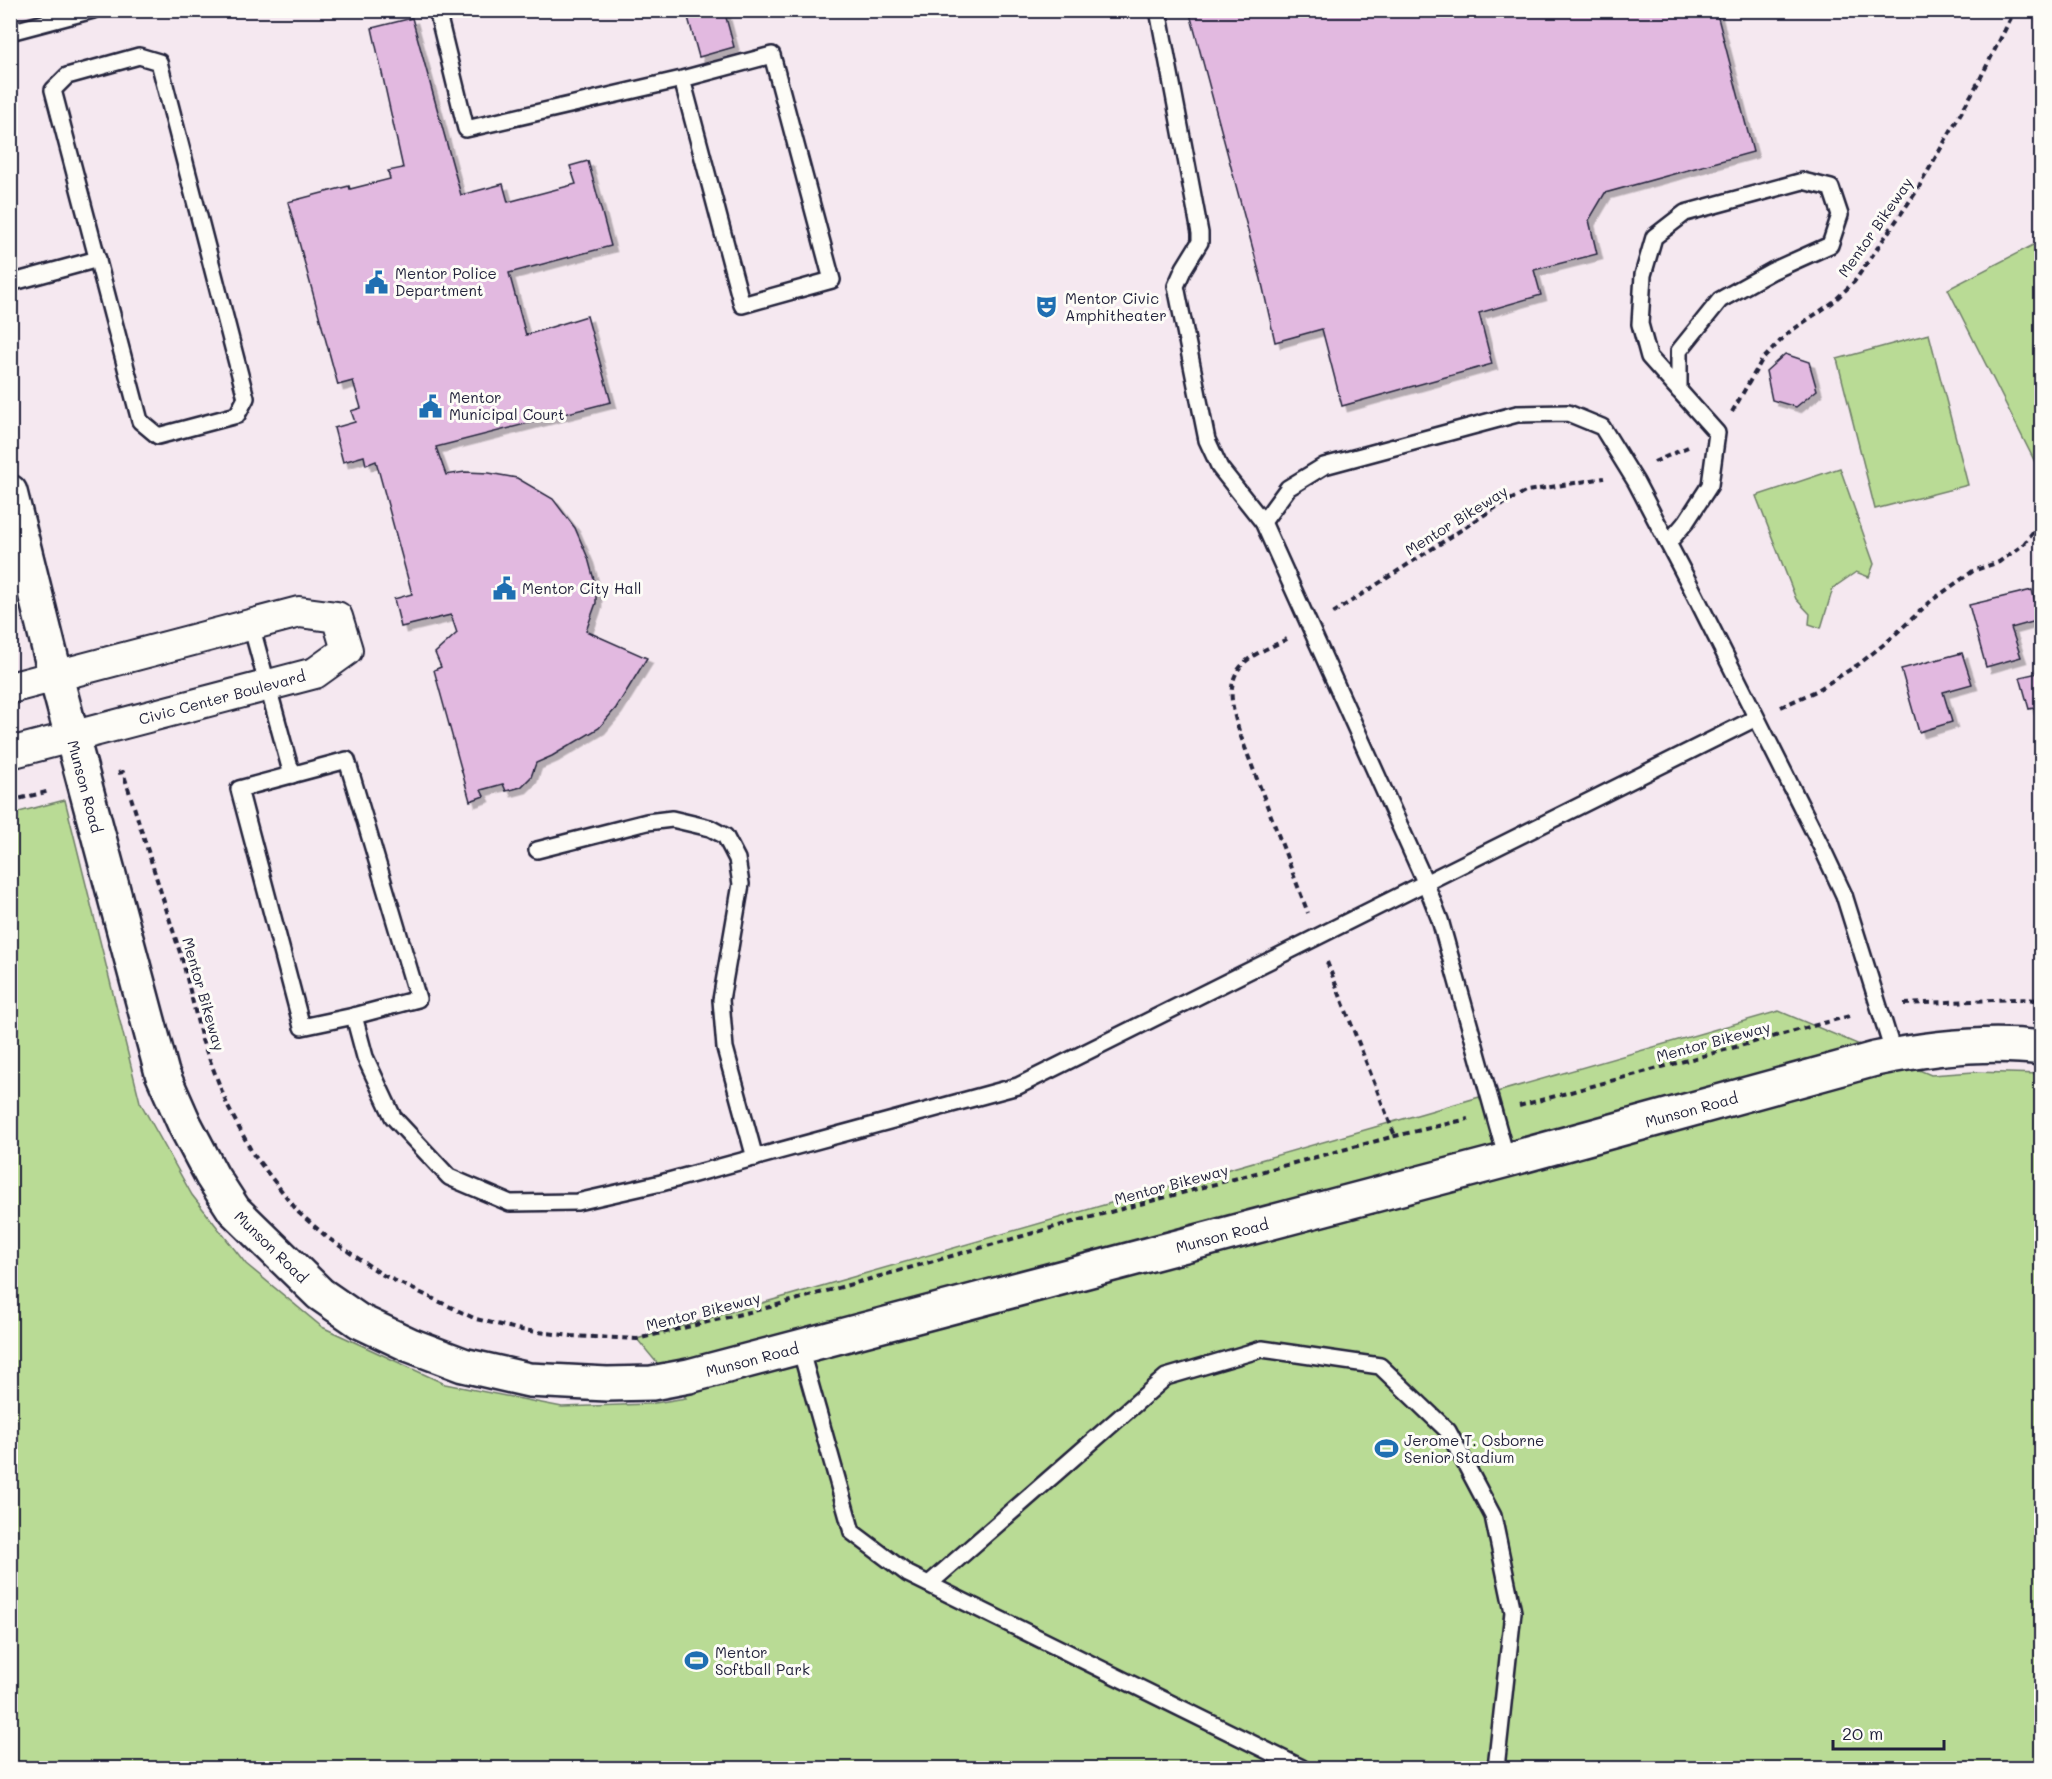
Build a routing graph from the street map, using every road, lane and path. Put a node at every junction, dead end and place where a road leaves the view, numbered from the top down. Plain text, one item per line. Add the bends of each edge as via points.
1 (93, 10) edge
2 (437, 10) edge
3 (1158, 10) edge
4 (2015, 10) edge
5 (10, 32) edge
6 (682, 79) junction
7 (98, 259) junction
8 (10, 283) edge
9 (1679, 391) junction
10 (1718, 433) junction
11 (1630, 473) junction
12 (10, 492) edge
13 (2042, 520) edge
14 (1263, 522) junction
15 (1668, 543) junction
16 (251, 625) junction
17 (1311, 628) junction
18 (56, 677) junction
19 (268, 686) junction
20 (10, 688) edge
21 (1756, 718) junction
22 (72, 737) junction
23 (10, 753) edge
24 (113, 774) dead end
25 (292, 775) junction
26 (51, 791) dead end
27 (10, 801) edge
28 (537, 850) dead end
29 (1426, 884) junction
30 (1317, 937) junction
31 (2042, 1000) edge
32 (1878, 1008) junction
33 (354, 1016) junction
34 (2042, 1048) edge
35 (1894, 1055) junction
36 (1494, 1113) junction
37 (1395, 1136) junction
38 (755, 1158) junction
39 (1507, 1160) junction
40 (800, 1348) junction
41 (929, 1584) junction
42 (1302, 1768) edge
43 (1496, 1768) edge

1 - 5 lane
2 - 6 lane via 466,129
3 - 14 lane via 1200,233 1200,243 1176,286 1202,418 1220,468
4 - 10 path, Mentor Bikeway via 1916,192 1854,282 1832,303 1788,333 1762,360
6 - 6 lane via 742,304 832,280 772,55
7 - 7 lane via 53,90 67,76 139,56 159,62 246,398 237,415 158,436 140,421
7 - 8 lane
9 - 9 lane via 1679,351 1720,300 1830,245 1840,215 1831,188 1803,181 1685,213 1654,237 1643,275 1640,324 1649,357
9 - 10 lane
10 - 11 path, Mentor Bikeway
10 - 15 lane via 1710,485
11 - 14 lane via 1602,427 1568,413 1517,414 1324,466 1288,488
11 - 15 lane
11 - 17 path, Mentor Bikeway via 1527,492 1495,508
12 - 18 street, Munson Road
13 - 21 path via 2023,545 1999,562 1973,571 1930,601 1859,664 1816,691
14 - 17 lane
15 - 21 lane
16 - 18 street, Civic Center Boulevard
16 - 19 lane
16 - 19 street, Civic Center Boulevard via 299,612 337,617 347,650 315,673
17 - 29 lane
17 - 30 path, Mentor Bikeway via 1247,660 1238,670 1231,689 1232,711 1241,737
18 - 20 street, Civic Center Boulevard
18 - 22 street, Munson Road
19 - 22 street, Civic Center Boulevard
19 - 25 lane
21 - 29 lane
21 - 32 lane via 1844,895
22 - 23 street, Civic Center Boulevard
22 - 40 street, Munson Road via 162,1073 212,1176 234,1210 320,1294 359,1321 410,1345 463,1365 529,1380 652,1383
24 - 37 path, Mentor Bikeway via 123,772 183,962 202,1040 228,1107 253,1154 300,1213 328,1238 383,1275 476,1318 521,1330 637,1339 770,1307
25 - 33 lane via 239,789 302,1027
25 - 33 lane via 347,760 418,999
26 - 27 path
28 - 38 lane via 672,819 710,828 724,836 737,859 741,884 721,1000 725,1048
29 - 30 lane
29 - 36 lane via 1440,920
30 - 37 path, Mentor Bikeway
30 - 38 lane via 1018,1086
31 - 32 path, Mentor Bikeway via 1935,1002
32 - 35 lane
32 - 36 path, Mentor Bikeway
33 - 38 lane via 365,1057 393,1117 449,1177 510,1203 577,1202
34 - 35 street, Munson Road via 1993,1045
35 - 39 street, Munson Road
36 - 37 path, Mentor Bikeway
36 - 39 lane
39 - 40 street, Munson Road
40 - 41 lane via 852,1532 908,1574
41 - 42 lane
41 - 43 lane via 1166,1377 1262,1349 1380,1366 1448,1431 1493,1516 1513,1612

